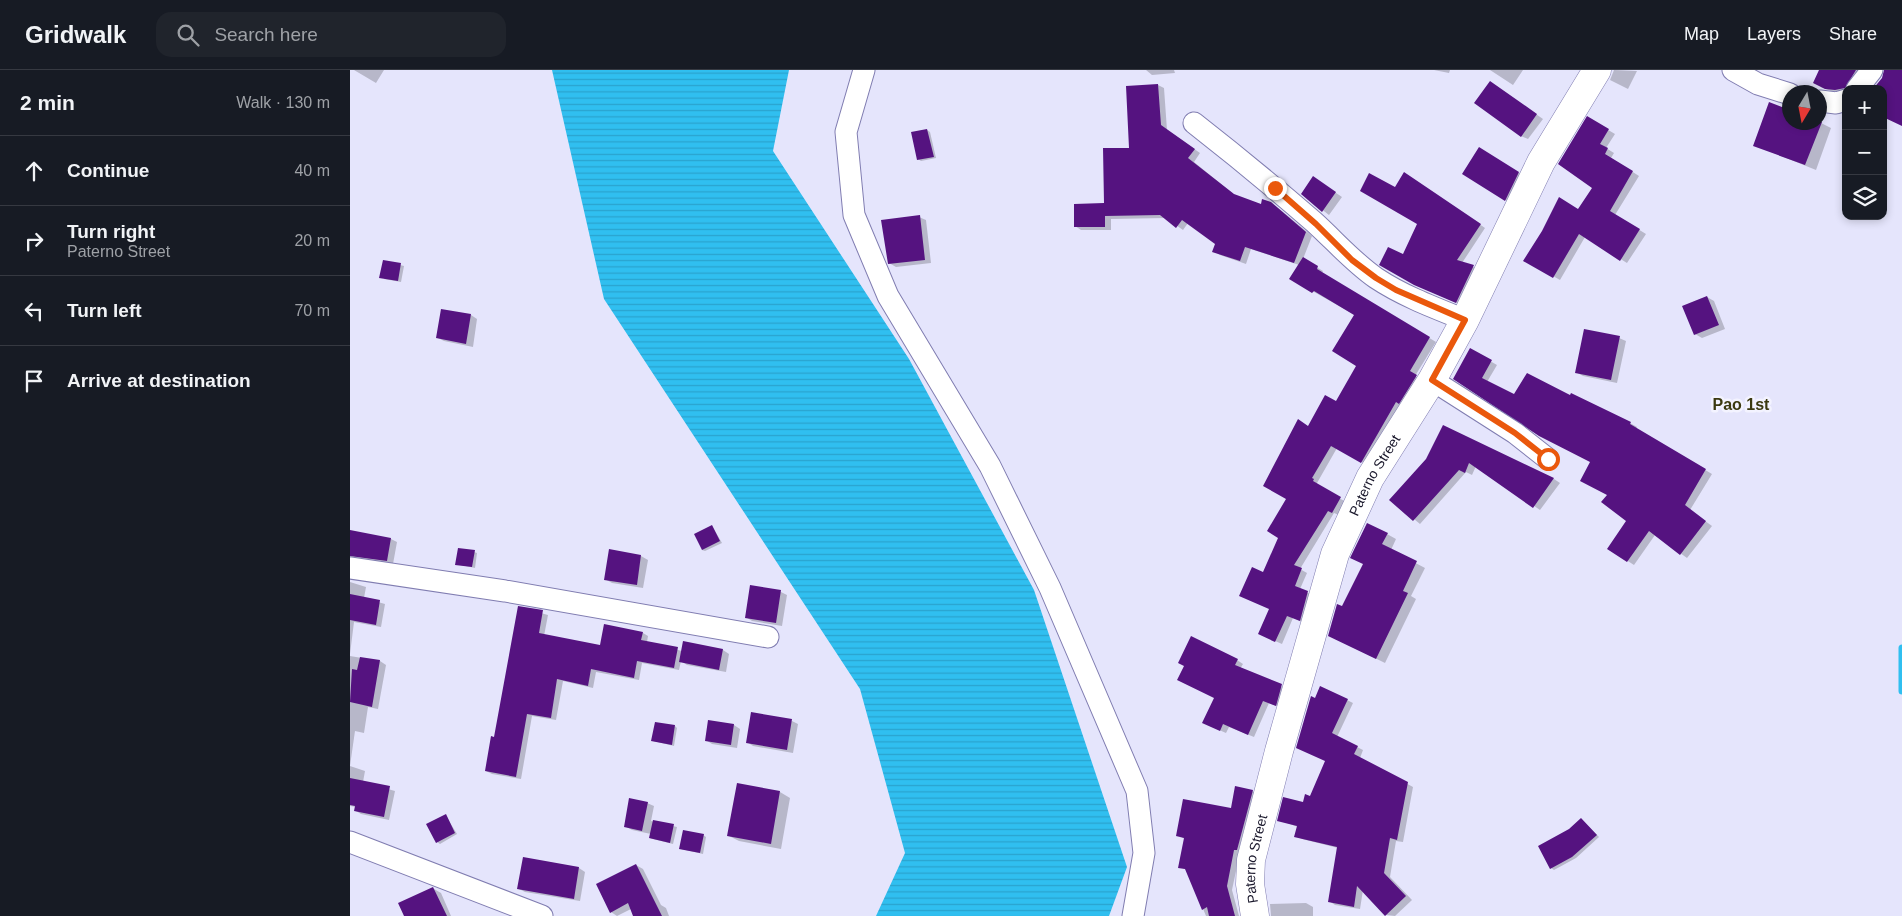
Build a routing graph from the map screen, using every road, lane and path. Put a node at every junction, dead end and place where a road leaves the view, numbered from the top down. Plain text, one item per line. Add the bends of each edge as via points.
1 (864, 70) edge
2 (1597, 70) edge
3 (1733, 70) edge
4 (1872, 70) edge
5 (1860, 85) edge
6 (1782, 92) edge
7 (1842, 101) edge
8 (1827, 102) edge
9 (1194, 123) dead end
10 (1465, 320) junction
11 (1432, 380) junction
12 (1548, 459) dead end
13 (350, 568) edge
14 (768, 637) dead end
15 (350, 842) edge
16 (542, 916) edge
17 (1133, 916) edge
18 (1255, 916) edge

1 - 17 street via 846,132 854,215 888,296 995,474 1050,588 1137,791 1144,853
2 - 10 street, Paterno Street via 1541,162
3 - 6 street via 1758,84
4 - 5 street
7 - 8 street
9 - 10 street via 1275,188 1352,260 1376,278
10 - 11 street, Paterno Street
11 - 12 street via 1515,433
11 - 18 street, Paterno Street via 1370,478 1335,554 1251,860 1250,884
13 - 14 street via 505,591
15 - 16 street

